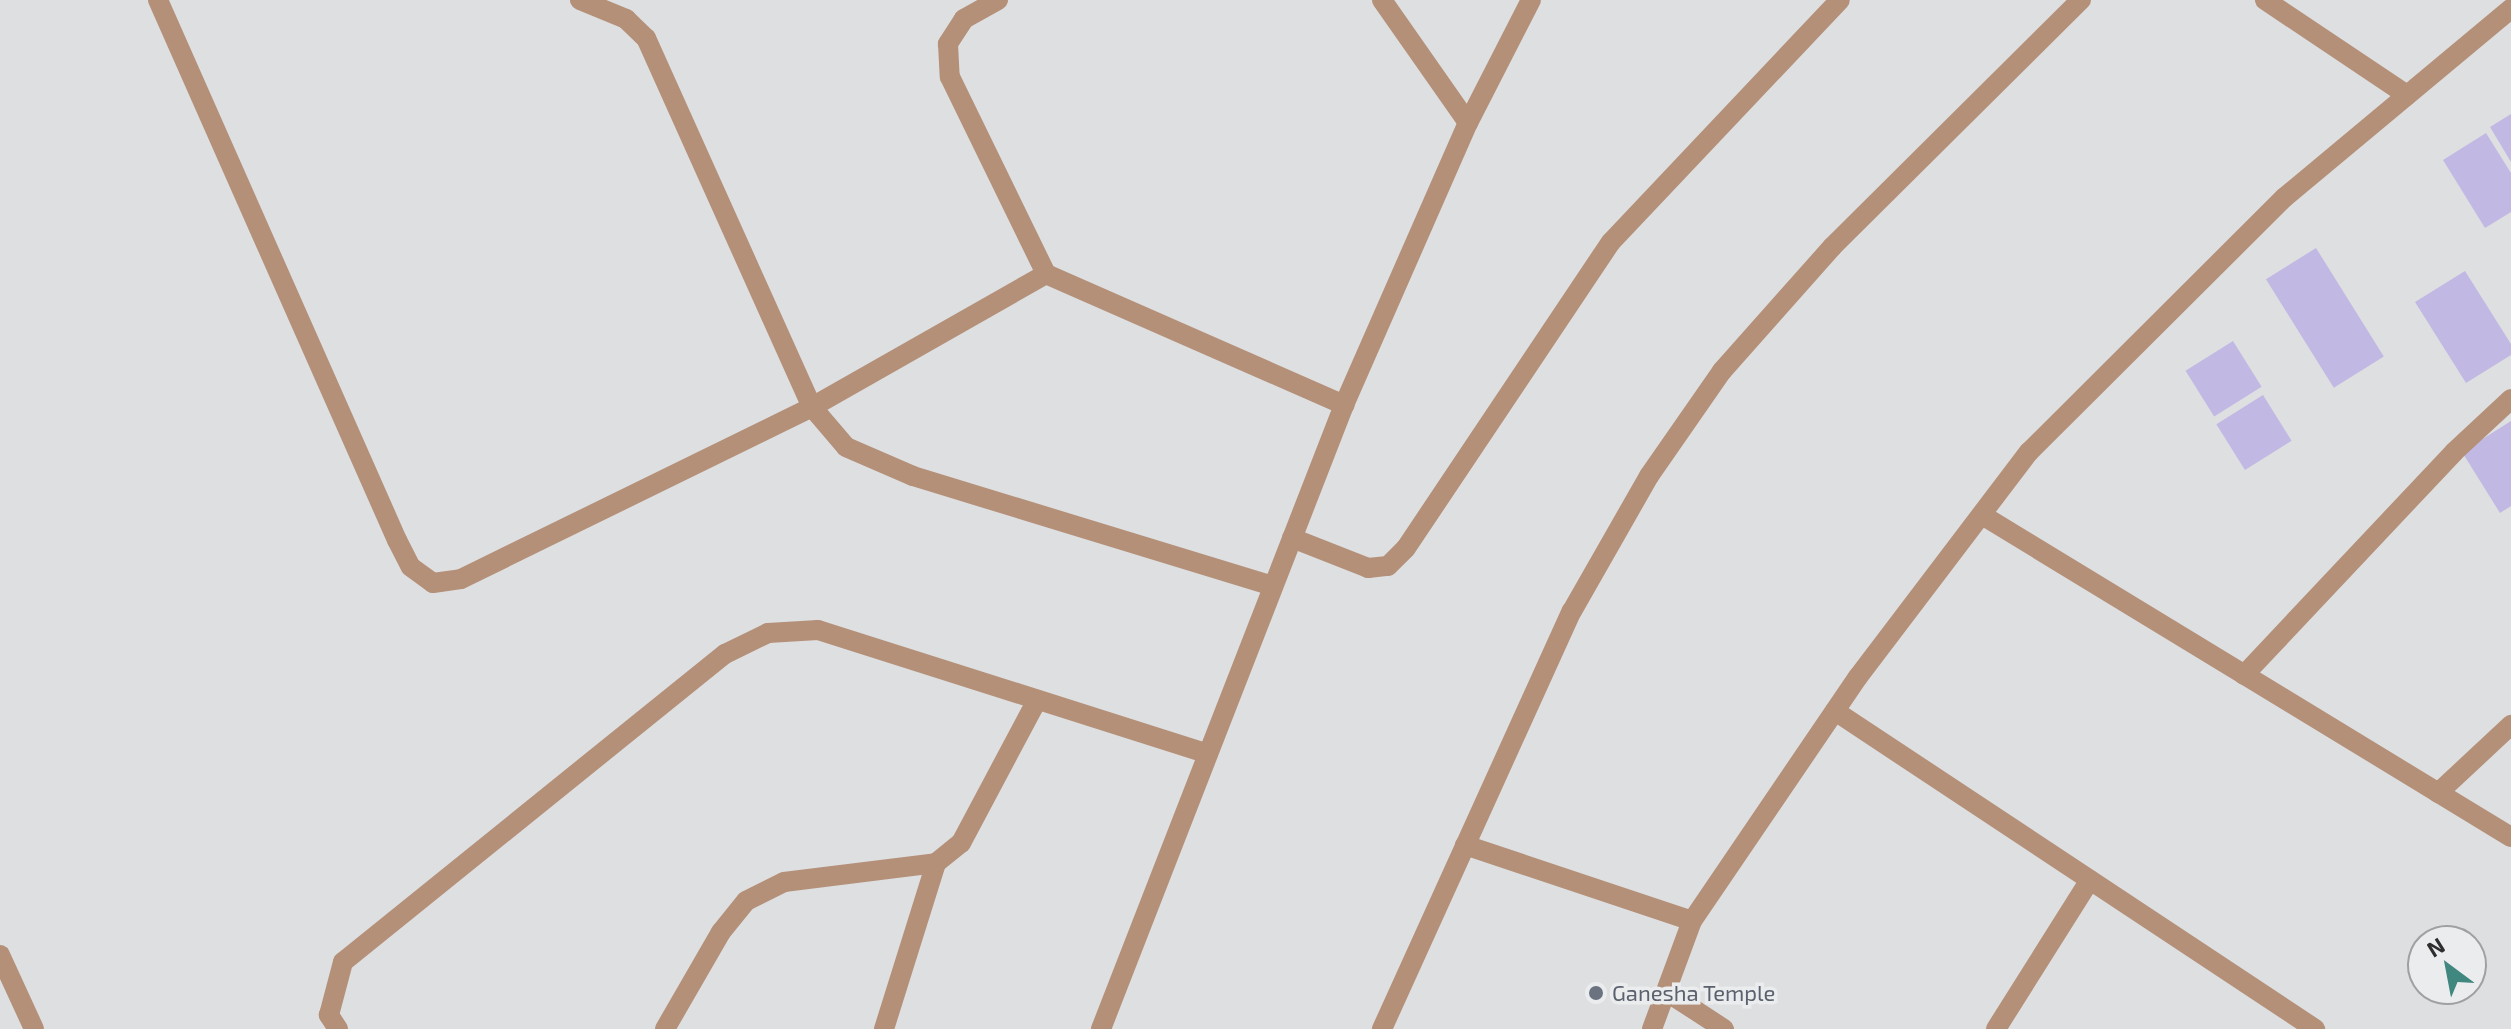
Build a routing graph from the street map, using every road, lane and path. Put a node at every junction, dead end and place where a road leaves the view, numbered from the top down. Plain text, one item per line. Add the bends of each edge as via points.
1 (158, 0) edge
2 (580, 0) edge
3 (998, 0) edge
4 (1382, 0) edge
5 (1531, 0) edge
6 (1840, 0) edge
7 (2081, 0) edge
8 (2265, 0) edge
9 (2511, 9) edge
10 (2407, 95) junction
11 (1468, 123) junction
12 (1046, 274) junction
13 (2511, 399) edge
14 (1344, 405) junction
15 (812, 407) junction
16 (1982, 515) junction
17 (1292, 538) junction
18 (1273, 586) junction
19 (2244, 675) junction
20 (1037, 700) junction
21 (1835, 711) junction
22 (2511, 725) edge
23 (1208, 754) junction
24 (2438, 793) junction
25 (2511, 837) edge
26 (1465, 845) junction
27 (936, 863) junction
28 (2090, 880) junction
29 (1692, 921) junction
30 (0, 955) edge
31 (1667, 992) junction
32 (34, 1029) edge
33 (338, 1029) edge
34 (665, 1029) edge
35 (884, 1029) edge
36 (1101, 1029) edge
37 (1382, 1029) edge
38 (1652, 1029) edge
39 (1724, 1029) edge
40 (1996, 1029) edge
41 (2315, 1029) edge

1 - 15 street via 397,540 411,567 433,583 461,579
2 - 15 street via 626,19 646,38
3 - 12 street via 964,19 948,44 950,77
4 - 11 street
5 - 11 street
6 - 17 street via 1611,242 1406,548 1388,566 1368,568
7 - 26 street via 1832,247 1722,371 1649,476 1572,611
8 - 10 street
9 - 10 street
10 - 16 street via 2274,208 2029,452
11 - 14 street
12 - 14 street
12 - 15 street
13 - 19 street via 2454,452
14 - 17 street
15 - 18 street via 846,447 913,476
16 - 19 street
16 - 21 street
17 - 18 street
18 - 23 street
19 - 24 street
20 - 23 street
20 - 27 street via 961,843
20 - 33 street via 818,630 768,633 725,654 343,962 329,1015
21 - 28 street
21 - 29 street
22 - 24 street
23 - 36 street
24 - 25 street
26 - 29 street
26 - 37 street
27 - 34 street via 784,882 746,901 721,932
27 - 35 street
28 - 40 street
28 - 41 street
29 - 31 street
30 - 32 street
31 - 38 street
31 - 39 street

